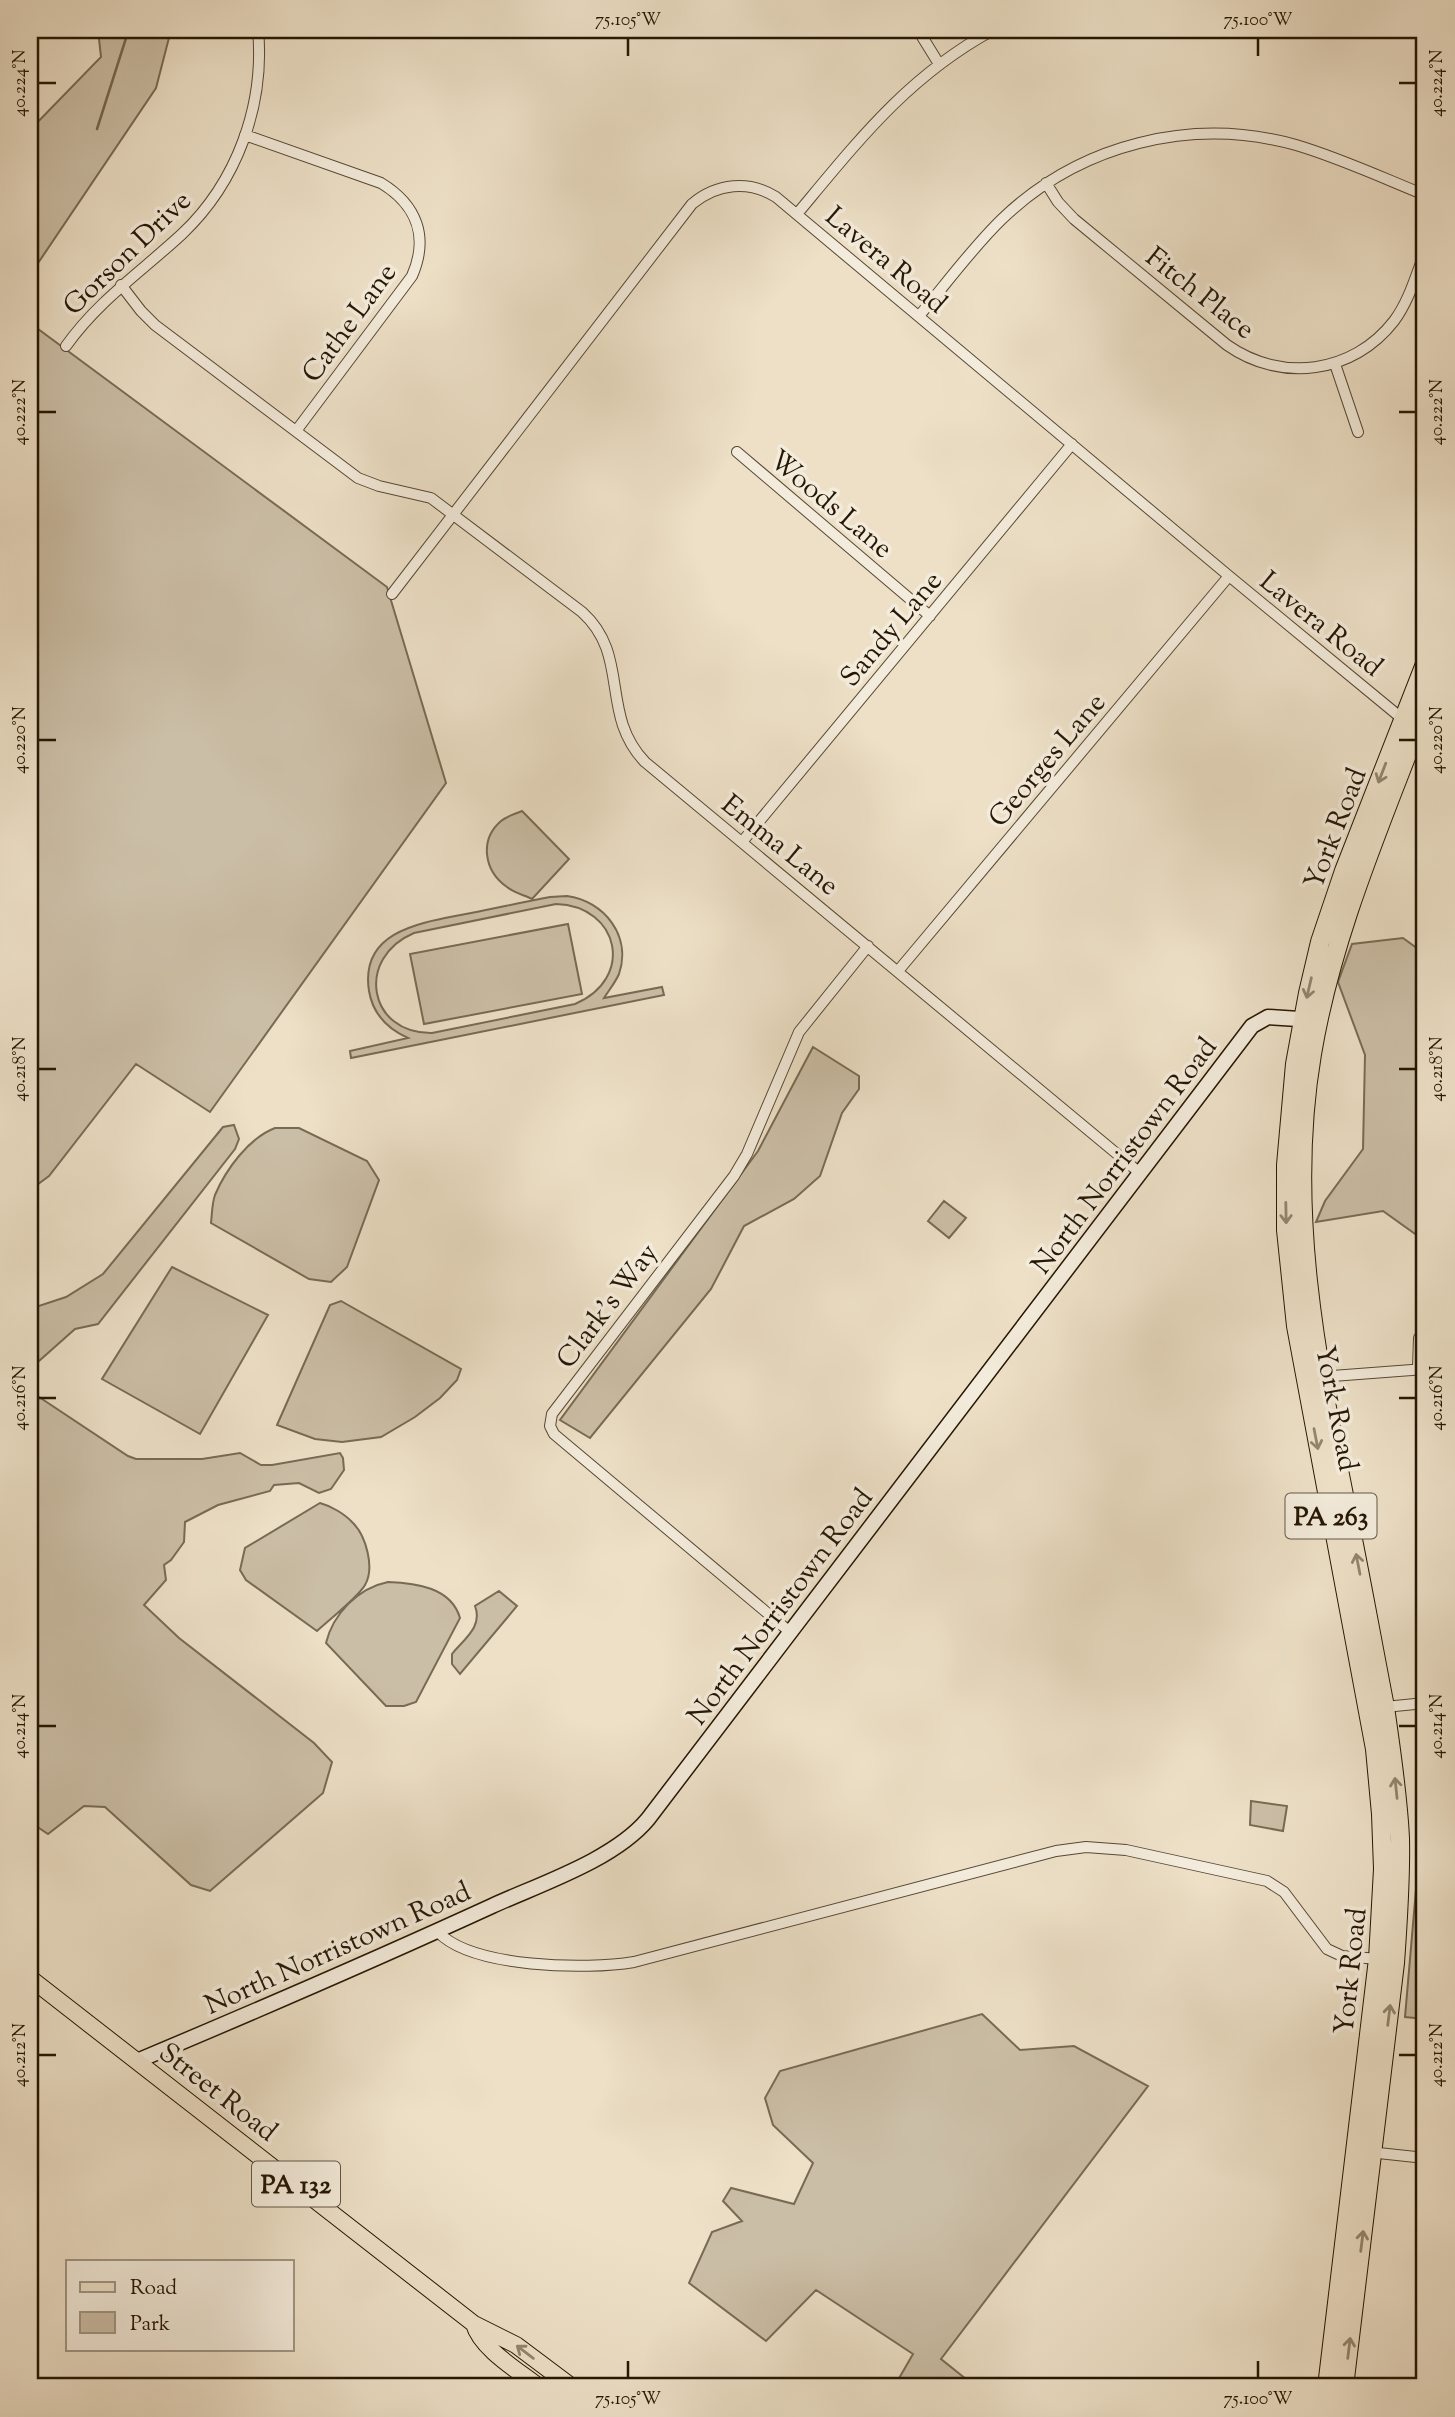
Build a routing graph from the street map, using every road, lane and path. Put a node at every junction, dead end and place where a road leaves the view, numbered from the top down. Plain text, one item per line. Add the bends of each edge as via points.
1 (258, 30) edge
2 (918, 30) edge
3 (993, 30) edge
4 (939, 64) junction
5 (245, 135) junction
6 (1046, 184) junction
7 (1425, 195) edge
8 (797, 214) junction
9 (1425, 252) edge
10 (121, 285) junction
11 (919, 316) junction
12 (66, 346) dead end
13 (1335, 364) junction
14 (296, 431) junction
15 (1357, 432) dead end
16 (1072, 444) junction
17 (737, 452) dead end
18 (453, 514) junction
19 (1229, 576) junction
20 (392, 594) dead end
21 (930, 616) junction
22 (1425, 664) edge
23 (1425, 708) edge
24 (1410, 724) junction
25 (742, 842) junction
26 (868, 946) junction
27 (898, 971) junction
28 (1310, 1020) junction
29 (1140, 1172) junction
30 (1419, 1338) dead end
31 (1422, 1368) edge
32 (1313, 1377) junction
33 (790, 1632) junction
34 (1425, 1703) edge
35 (1385, 1707) junction
36 (438, 1932) junction
37 (1378, 1959) junction
38 (30, 1978) edge
39 (137, 2061) junction
40 (1364, 2151) junction
41 (1425, 2158) edge
42 (474, 2324) junction
43 (539, 2387) edge
44 (572, 2387) edge
45 (1327, 2387) edge
46 (1344, 2387) edge

1 - 5 street, Gorson Drive via 257,88
2 - 4 street
3 - 4 street
4 - 8 street via 882,114
5 - 10 street, Gorson Drive via 227,176 204,210
5 - 14 street, Cathe Lane via 381,183 401,197 418,229 419,255 408,282
6 - 7 street via 1089,160 1132,144 1217,133 1298,146
6 - 11 street via 1001,220
6 - 13 street, Fitch Place via 1074,219 1234,350 1282,368
8 - 11 street, Lavera Road
8 - 18 street, Lavera Road via 768,191 747,186 710,192 692,204
9 - 13 street, Fitch Place via 1393,321 1369,346
10 - 12 street, Gorson Drive
10 - 14 street, Emma Lane via 155,325
11 - 16 street, Lavera Road
13 - 15 street
14 - 18 street, Emma Lane via 358,478 431,498
16 - 19 street, Lavera Road
16 - 21 street, Sandy Lane
17 - 21 street, Woods Lane
18 - 20 street, Lavera Road
18 - 25 street, Emma Lane via 592,621 609,653 618,712 630,744 645,762
19 - 24 street, Lavera Road
19 - 27 street, Georges Lane
21 - 25 street, Sandy Lane
22 - 24 highway, York Road / PA 263
23 - 24 highway, York Road / PA 263
24 - 28 highway, York Road / PA 263 via 1320,942
25 - 26 street, Emma Lane
26 - 27 street, Emma Lane
26 - 33 street, Clark's Way via 799,1032 734,1176 550,1421 554,1434
27 - 29 street, Emma Lane
28 - 29 street, North Norristown Road via 1268,1017 1252,1026
28 - 32 highway, York Road / PA 263 via 1290,1105 1285,1186 1291,1290
29 - 33 street, North Norristown Road
30 - 31 street
31 - 32 street
35 -> 32 highway, York Road / PA 263
32 -> 37 highway, York Road / PA 263 via 1375,1749 1383,1869
33 - 36 street, North Norristown Road via 629,1839
34 - 35 street
40 -> 35 highway, York Road / PA 263 via 1395,1963 1400,1865
36 - 37 street via 454,1945 485,1954 547,1965 612,1965 1086,1847 1139,1852 1268,1881 1284,1892 1327,1949 1342,1956
36 - 39 street, North Norristown Road
37 - 40 highway, York Road / PA 263
38 - 39 main road, Street Road / PA 132
39 - 42 main road, Street Road / PA 132
40 - 41 street
40 - 45 highway, York Road / PA 263
46 -> 40 highway, York Road / PA 263
42 - 43 main road, Street Road / PA 132 via 496,2354
44 -> 42 main road, Street Road / PA 132 via 516,2345

